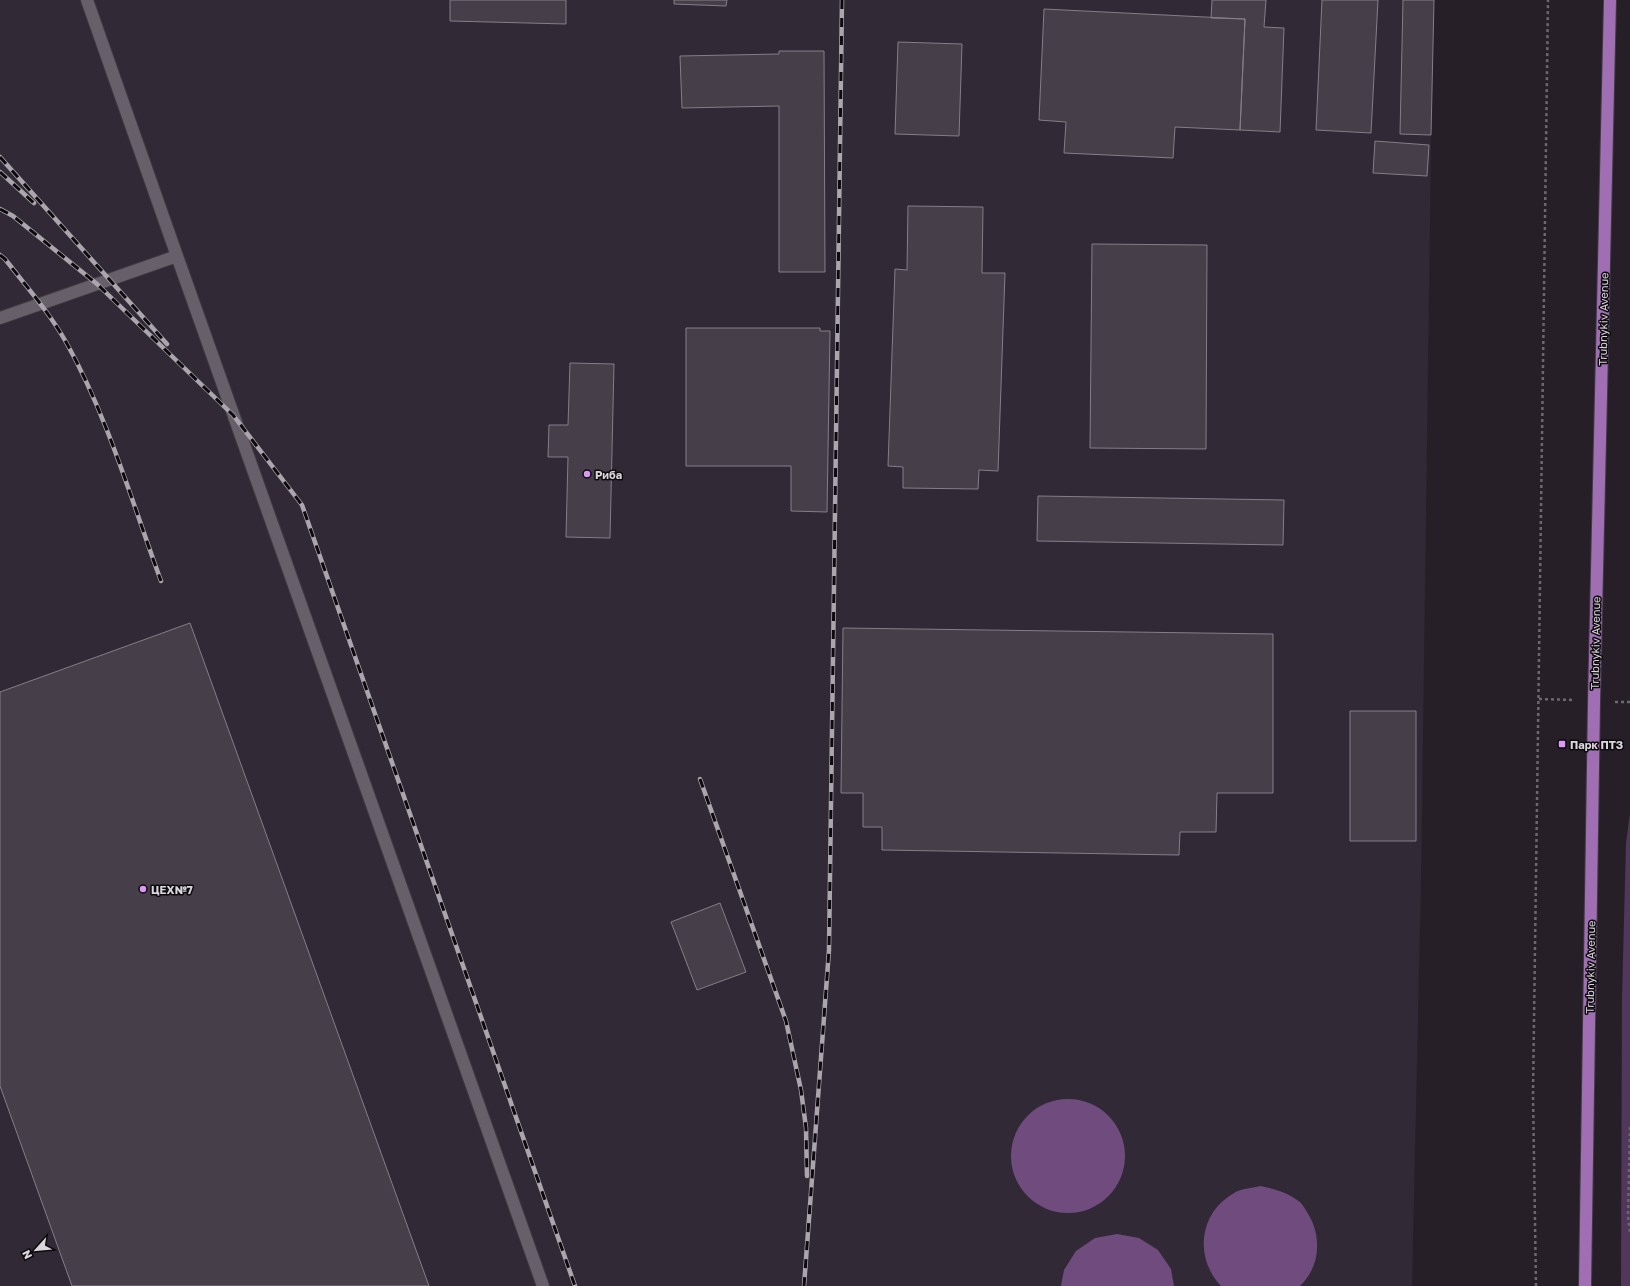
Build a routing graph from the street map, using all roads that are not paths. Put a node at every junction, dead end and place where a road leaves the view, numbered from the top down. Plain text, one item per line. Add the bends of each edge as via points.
1 (87, 0) edge
2 (1610, 0) edge
3 (176, 256) junction
4 (0, 318) edge
5 (543, 1286) edge
6 (1585, 1286) edge

1 - 3 lane
2 - 6 main road, Trubnykiv Avenue via 1594,702
3 - 4 lane
3 - 5 lane

